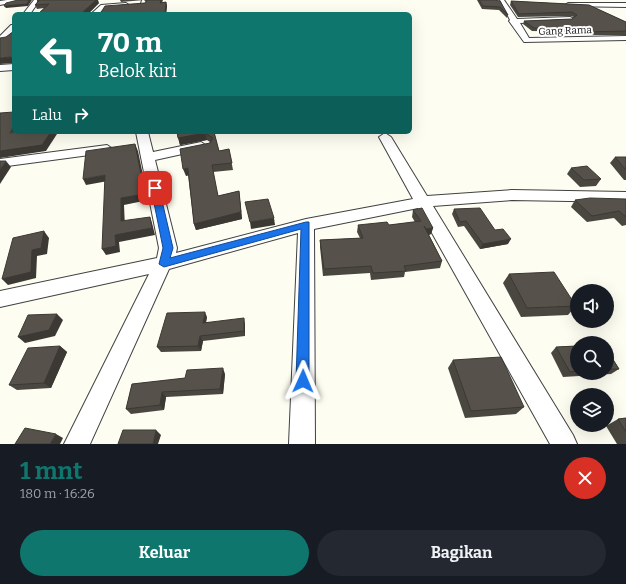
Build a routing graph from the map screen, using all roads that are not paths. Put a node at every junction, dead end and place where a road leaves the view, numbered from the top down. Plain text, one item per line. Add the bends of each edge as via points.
1 (20, 0) edge
2 (37, 0) edge
3 (502, 1) edge
4 (144, 2) edge
5 (0, 3) edge
6 (559, 4) edge
7 (626, 6) edge
8 (28, 12) edge
9 (96, 12) edge
10 (142, 12) edge
11 (570, 19) edge
12 (513, 21) junction
13 (12, 29) edge
14 (1, 37) edge
15 (626, 38) edge
16 (12, 67) edge
17 (0, 68) edge
18 (385, 137) dead end
19 (137, 145) edge
20 (206, 145) edge
21 (0, 163) edge
22 (626, 197) edge
23 (423, 202) junction
24 (306, 225) junction
25 (164, 264) junction
26 (0, 299) edge
27 (77, 444) edge
28 (302, 444) edge
29 (564, 444) edge

1 - 5 street
2 - 8 street
3 - 12 street, Gang Rama
4 - 9 street via 104,6
4 - 10 street
6 - 7 street
11 - 12 street
12 - 15 street, Gang Rama via 525,39 530,41
13 - 14 street
16 - 17 street
18 - 23 street
19 - 20 street
19 - 21 street
19 - 25 street via 168,248
22 - 23 street via 512,195
23 - 24 street
23 - 29 street
24 - 25 street
24 - 28 street
25 - 26 street
25 - 27 street

